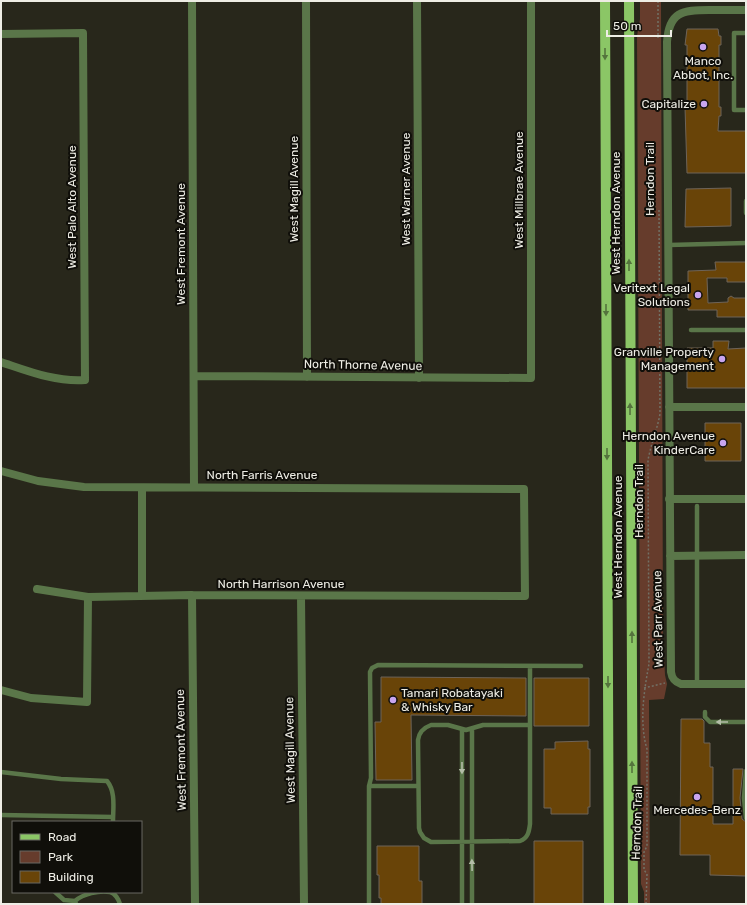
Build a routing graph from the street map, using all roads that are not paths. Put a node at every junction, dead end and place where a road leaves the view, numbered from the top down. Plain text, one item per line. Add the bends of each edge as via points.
1 (192, 1) edge
2 (306, 1) edge
3 (417, 1) edge
4 (531, 1) edge
5 (605, 1) edge
6 (629, 1) edge
7 (746, 10) edge
8 (746, 33) edge
9 (1, 34) edge
10 (746, 110) edge
11 (746, 201) edge
12 (746, 213) edge
13 (746, 243) edge
14 (669, 245) junction
15 (692, 330) dead end
16 (746, 330) edge
17 (1, 362) edge
18 (194, 376) junction
19 (307, 376) junction
20 (419, 378) junction
21 (531, 378) joint
22 (669, 407) junction
23 (746, 407) edge
24 (1, 471) edge
25 (194, 487) junction
26 (142, 488) junction
27 (669, 499) junction
28 (746, 499) edge
29 (697, 506) dead end
30 (697, 555) junction
31 (746, 555) edge
32 (670, 556) junction
33 (37, 589) dead end
34 (142, 596) junction
35 (192, 596) junction
36 (301, 596) junction
37 (525, 596) joint
38 (88, 597) junction
39 (530, 666) junction
40 (581, 666) dead end
41 (697, 684) junction
42 (746, 684) edge
43 (1, 690) edge
44 (705, 712) dead end
45 (746, 722) edge
46 (530, 725) junction
47 (462, 730) junction
48 (472, 730) junction
49 (746, 771) edge
50 (1, 772) edge
51 (369, 786) junction
52 (418, 786) junction
53 (1, 815) edge
54 (746, 818) edge
55 (113, 820) edge
56 (462, 842) junction
57 (472, 842) junction
58 (56, 893) edge
59 (94, 893) edge
60 (112, 893) edge
61 (75, 902) edge
62 (120, 904) edge
63 (195, 904) edge
64 (304, 904) edge
65 (369, 904) edge
66 (462, 904) edge
67 (472, 904) edge
68 (609, 904) edge
69 (633, 904) edge

1 - 18 street, West Fremont Avenue
2 - 19 street, West Magill Avenue
3 - 20 street, West Warner Avenue
4 - 21 street, West Millbrae Avenue
5 -> 68 main road, West Herndon Avenue
69 -> 6 main road, West Herndon Avenue
7 - 14 street via 684,11 675,17 670,26 667,42
8 - 10 lane via 734,33 734,110
9 - 17 street, West Palo Alto Avenue via 83,33 84,380 54,379
11 - 12 lane
13 - 14 lane
14 - 22 street
15 - 16 lane
18 - 19 street, North Thorne Avenue
18 - 25 street, West Fremont Avenue
19 - 20 street, North Thorne Avenue
20 - 21 street, North Thorne Avenue
22 - 23 street
22 - 27 street
24 - 26 street, North Farris Avenue via 38,481 84,487
25 - 26 street, North Farris Avenue
25 - 37 street, North Farris Avenue via 524,488
26 - 34 street
27 - 28 street
27 - 32 street
29 - 30 lane
30 - 31 street
30 - 32 street
30 - 41 lane
32 - 41 street, West Parr Avenue via 672,677 681,684
33 - 38 street, North Harrison Avenue
34 - 35 street, North Harrison Avenue
34 - 38 street, North Harrison Avenue
35 - 36 street, North Harrison Avenue
35 - 63 street, West Fremont Avenue
36 - 37 street, North Harrison Avenue
36 - 64 street, West Magill Avenue
38 - 43 street via 87,702 31,698
39 - 40 lane
39 - 46 lane
39 - 51 lane via 378,665 372,668
41 - 42 street
45 -> 44 lane via 710,722
46 - 48 lane via 483,725
46 - 57 lane via 528,834 520,841
47 - 48 lane
47 - 52 lane via 448,725 427,726 420,732
47 -> 56 lane
48 - 57 lane
49 - 54 lane
50 - 55 lane via 107,781 112,786
51 - 52 lane
51 - 65 lane
52 - 56 lane via 418,828 424,838 431,842
53 - 55 lane
56 - 57 lane
56 - 66 lane
67 -> 57 lane
58 - 61 lane via 64,900
59 - 61 lane via 81,896
60 - 62 lane

